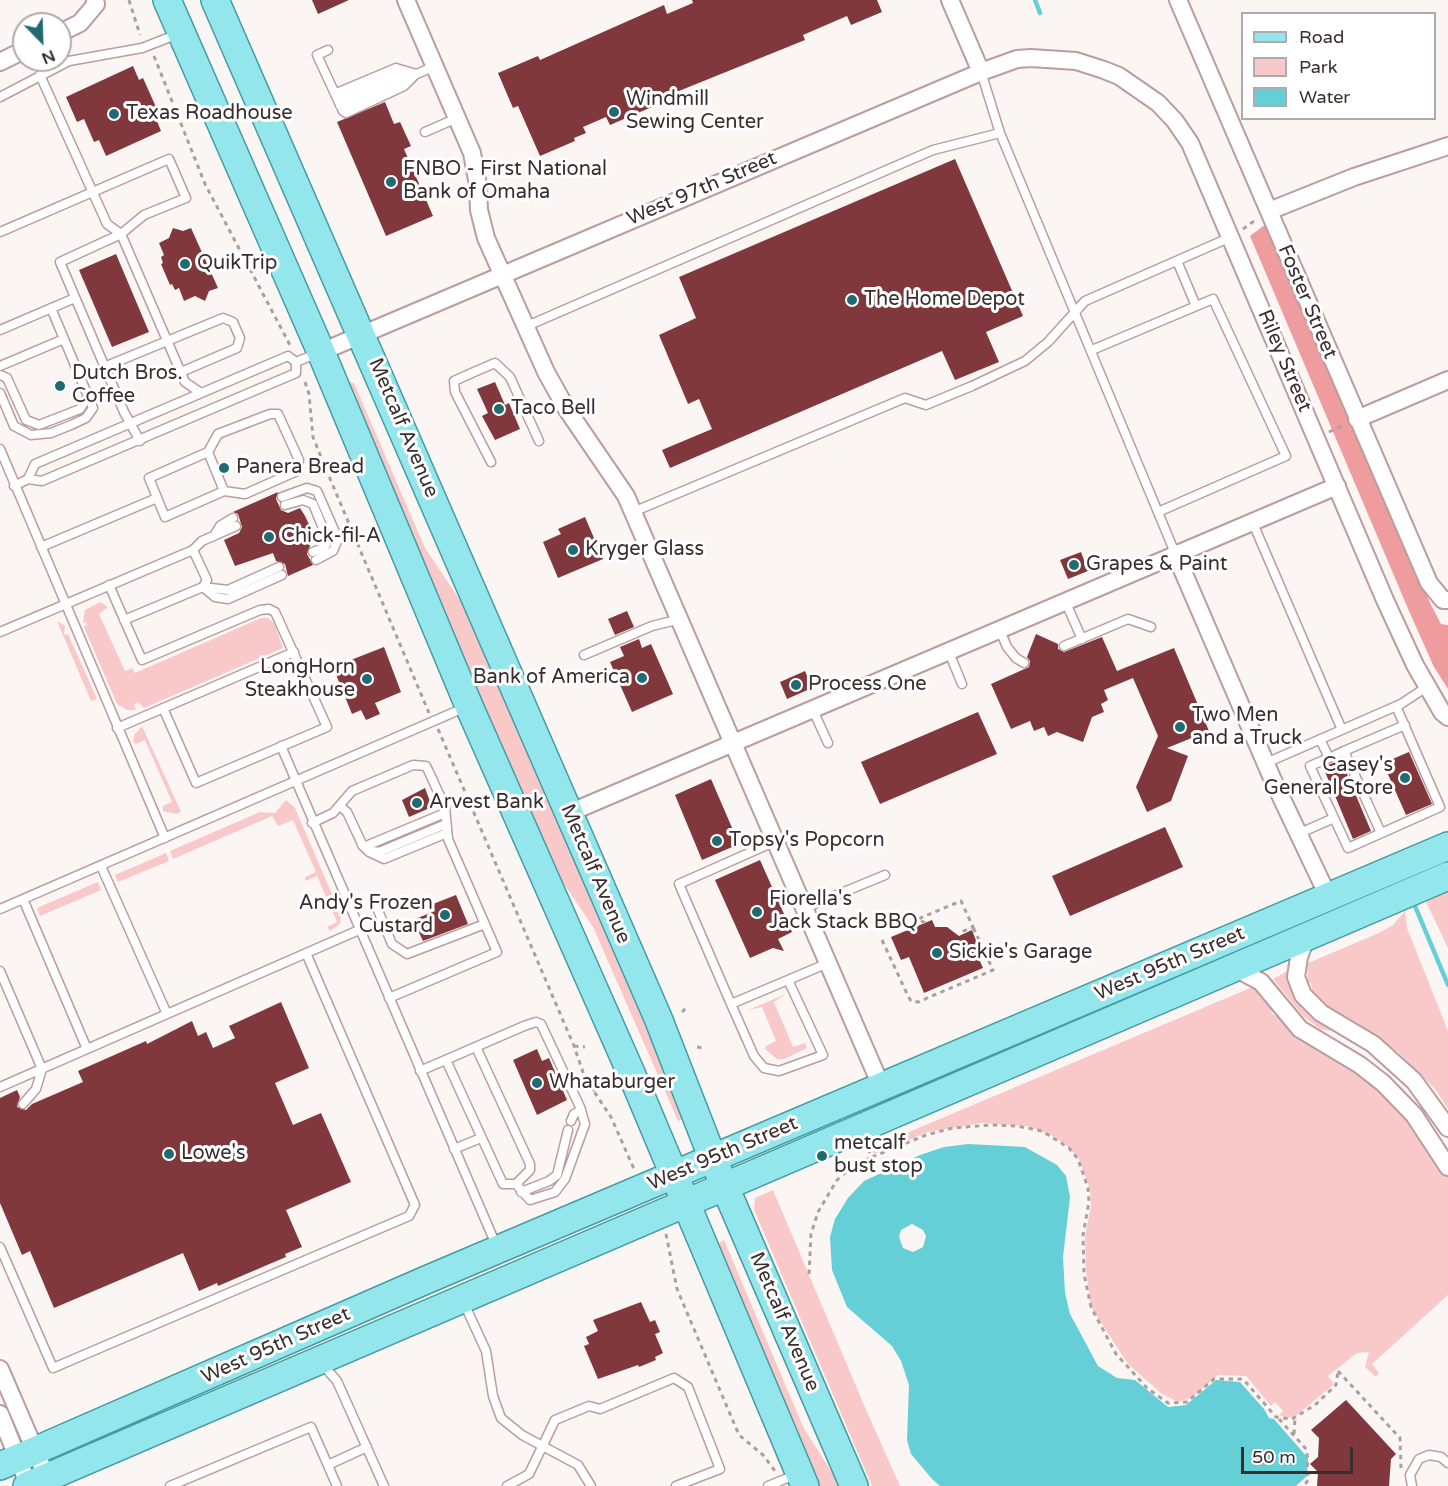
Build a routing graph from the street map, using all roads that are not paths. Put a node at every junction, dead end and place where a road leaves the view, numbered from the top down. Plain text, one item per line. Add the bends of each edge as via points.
1 (95, 0) edge
2 (167, 0) edge
3 (215, 0) edge
4 (406, 0) edge
5 (950, 0) edge
6 (1178, 0) edge
7 (72, 27) edge
8 (181, 32) junction
9 (328, 50) dead end
10 (1090, 65) joint
11 (435, 66) junction
12 (981, 72) junction
13 (416, 74) junction
14 (40, 75) junction
15 (0, 97) edge
16 (337, 98) junction
17 (458, 118) junction
18 (425, 132) dead end
19 (1000, 133) junction
20 (1448, 146) edge
21 (92, 191) junction
22 (1269, 211) junction
23 (0, 231) edge
24 (121, 234) junction
25 (1231, 237) junction
26 (1177, 261) junction
27 (504, 274) junction
28 (75, 298) junction
29 (1196, 306) junction
30 (51, 308) junction
31 (1076, 312) junction
32 (527, 327) junction
33 (0, 330) edge
34 (362, 334) junction
35 (64, 339) junction
36 (167, 341) junction
37 (1092, 351) junction
38 (309, 357) junction
39 (0, 366) edge
40 (104, 367) junction
41 (181, 372) junction
42 (0, 375) edge
43 (1448, 380) edge
44 (0, 393) edge
45 (201, 393) junction
46 (88, 396) junction
47 (1357, 419) junction
48 (131, 424) junction
49 (140, 441) junction
50 (540, 441) dead end
51 (0, 449) edge
52 (208, 452) junction
53 (491, 462) dead end
54 (28, 479) junction
55 (14, 486) junction
56 (1337, 486) junction
57 (224, 491) junction
58 (157, 498) junction
59 (284, 501) dead end
60 (633, 512) junction
61 (1158, 512) junction
62 (1252, 521) junction
63 (235, 522) dead end
64 (41, 547) junction
65 (193, 550) junction
66 (1175, 554) junction
67 (315, 556) dead end
68 (281, 571) dead end
69 (109, 585) junction
70 (203, 587) junction
71 (1065, 600) junction
72 (1445, 600) edge
73 (65, 604) junction
74 (124, 620) junction
75 (680, 620) junction
76 (1151, 627) dead end
77 (999, 628) junction
78 (0, 632) edge
79 (1082, 639) junction
80 (1064, 646) dead end
81 (948, 650) junction
82 (294, 652) junction
83 (584, 655) dead end
84 (1024, 663) dead end
85 (962, 684) dead end
86 (1437, 694) edge
87 (469, 706) junction
88 (1396, 706) junction
89 (164, 708) junction
90 (812, 708) junction
91 (1448, 717) edge
92 (1405, 725) junction
93 (117, 728) junction
94 (1342, 730) junction
95 (1320, 739) junction
96 (733, 742) junction
97 (828, 743) dead end
98 (281, 746) junction
99 (1344, 751) junction
100 (1329, 758) junction
101 (1266, 763) junction
102 (294, 782) junction
103 (341, 807) junction
104 (445, 813) junction
105 (569, 813) junction
106 (1334, 818) junction
107 (312, 823) junction
108 (447, 828) junction
109 (1299, 833) junction
110 (1382, 833) junction
111 (165, 838) junction
112 (776, 841) junction
113 (1448, 846) edge
114 (364, 847) junction
115 (101, 866) junction
116 (885, 875) dead end
117 (1448, 876) edge
118 (1328, 896) junction
119 (23, 899) junction
120 (375, 903) dead end
121 (805, 908) junction
122 (0, 909) edge
123 (484, 924) junction
124 (359, 930) junction
125 (1307, 935) junction
126 (306, 953) junction
127 (828, 963) junction
128 (1233, 967) junction
129 (0, 971) edge
130 (789, 980) junction
131 (389, 998) junction
132 (731, 1004) junction
133 (167, 1014) junction
134 (1361, 1036) junction
135 (476, 1047) junction
136 (87, 1049) junction
137 (1348, 1057) junction
138 (446, 1060) junction
139 (42, 1069) junction
140 (420, 1071) junction
141 (0, 1087) edge
142 (882, 1088) junction
143 (23, 1104) dead end
144 (581, 1110) junction
145 (1448, 1128) edge
146 (482, 1138) junction
147 (454, 1149) junction
148 (713, 1159) junction
149 (1448, 1167) edge
150 (675, 1175) junction
151 (726, 1187) junction
152 (519, 1188) junction
153 (687, 1204) junction
154 (0, 1247) edge
155 (498, 1250) junction
156 (426, 1280) junction
157 (463, 1301) junction
158 (319, 1362) junction
159 (0, 1369) edge
160 (0, 1414) edge
161 (545, 1445) junction
162 (367, 1447) junction
163 (18, 1458) edge
164 (1448, 1463) edge
165 (328, 1465) junction
166 (795, 1480) edge
167 (521, 1483) edge
168 (36, 1484) edge
169 (170, 1486) edge
170 (337, 1486) edge
171 (384, 1486) edge
172 (507, 1486) edge
173 (591, 1486) edge
174 (676, 1486) edge
175 (768, 1486) edge
176 (854, 1486) edge
177 (1412, 1486) edge

1 - 7 street via 96,4 80,23
2 - 8 main road
3 - 34 main road, Metcalf Avenue
4 - 11 street
5 - 12 street
6 - 22 street, Foster Street
8 - 14 lane via 142,48 69,61
8 - 38 main road
9 - 16 lane via 317,55
10 - 12 street, West 97th Street via 1031,58
10 - 25 street, Riley Street via 1119,76 1146,93 1174,121 1201,167
11 - 13 lane
11 - 17 street
12 - 19 lane
12 - 27 street, West 97th Street
13 - 16 lane via 396,68 339,92
13 - 16 lane via 344,106
13 - 16 lane via 404,86 346,113
14 - 15 lane
14 - 21 lane
17 - 18 lane
17 - 27 street via 472,153 486,237
19 - 31 lane
19 - 32 lane via 933,150
20 - 22 street
21 - 23 lane
21 - 24 lane via 107,224
21 - 24 lane via 169,159 186,198 144,215
22 - 47 street, Foster Street
24 - 28 lane via 60,262
24 - 36 lane
25 - 26 lane
25 - 56 street, Riley Street
26 - 29 lane
26 - 31 lane via 1085,302
27 - 32 street
27 - 34 street, West 97th Street
28 - 30 lane
28 - 40 lane
29 - 37 lane
29 - 61 lane via 1213,299 1286,456
30 - 33 lane
30 - 35 lane
31 - 37 lane
31 - 60 lane via 1025,361 972,386 926,405 905,398
32 - 60 street via 566,408 615,478
34 - 38 street, West 97th Street
34 - 105 main road, Metcalf Avenue
35 - 39 lane
35 - 46 lane
36 - 40 lane
36 - 41 lane
36 - 41 lane via 223,318 233,322 240,338 237,348
37 - 61 lane
38 - 45 lane via 288,356
38 - 49 lane via 296,373
38 - 87 main road
40 - 48 lane
41 - 45 lane via 191,389
42 - 46 lane via 7,378 26,420 39,425 80,409
43 - 47 street
44 - 46 lane via 15,426 40,436 86,418 93,408
45 - 48 lane
47 - 72 street, Foster Street via 1429,584
48 - 49 lane
48 - 54 lane via 35,464
49 - 54 lane via 42,481
50 - 53 lane via 510,376 495,363 454,381 455,392
51 - 55 lane
52 - 57 lane
52 - 57 lane via 218,434 278,414 299,460 297,471 245,494
52 - 58 lane via 148,478
54 - 55 lane
55 - 64 lane
56 - 62 street
56 - 86 street, Riley Street via 1415,665
57 - 58 lane via 165,517
58 - 64 lane
59 - 67 lane via 313,504 328,540
60 - 75 street
61 - 66 lane
62 - 66 street
62 - 94 lane
63 - 65 lane
64 - 73 lane
65 - 69 lane
65 - 70 lane via 207,580
66 - 71 street
66 - 101 street
68 - 70 lane via 228,590
69 - 73 lane
69 - 74 lane
70 - 74 lane
71 - 77 street
71 - 79 lane
73 - 78 lane
73 - 93 lane
74 - 82 lane via 142,660 269,609 280,620
75 - 83 lane via 652,626
75 - 96 street
76 - 79 lane via 1128,619
77 - 81 street
77 - 84 lane via 1007,647
79 - 80 lane
81 - 85 lane
81 - 90 street
82 - 89 lane
82 - 98 lane via 327,727
86 - 88 lane
86 - 91 street, Riley Street via 1442,712
87 - 102 lane
87 - 150 main road
88 - 92 lane
88 - 94 lane
89 - 93 lane
89 - 98 lane via 196,783
90 - 96 street
90 - 97 lane
92 - 99 lane
92 - 110 lane via 1440,807
93 - 111 lane
94 - 95 lane
95 - 100 lane
95 - 101 lane
96 - 105 street
96 - 112 street
98 - 102 lane
99 - 100 lane
99 - 110 lane
100 - 106 lane via 1310,766
101 - 109 street
102 - 107 lane
102 - 111 lane
103 - 104 lane via 352,791 420,764 429,772
103 - 107 lane
103 - 114 lane
104 - 108 lane
104 - 114 lane
105 - 148 main road, Metcalf Avenue via 658,1018
106 - 109 lane
106 - 110 lane via 1348,848
107 - 124 lane
108 - 114 lane via 384,859 372,856
108 - 123 lane
109 - 118 street
111 - 115 lane
112 - 121 street
112 - 132 lane via 679,884
113 - 118 main road, West 95th Street
115 - 119 lane
115 - 133 lane
116 - 121 lane
117 - 125 main road, West 95th Street
118 - 142 main road, West 95th Street
119 - 122 lane
119 - 136 lane
120 - 123 lane via 392,944 407,954
121 - 127 street
123 - 131 lane via 497,952
124 - 126 lane
124 - 131 lane
125 - 128 main road, West 95th Street
125 - 134 street via 1296,977 1304,995 1322,1013
126 - 133 lane
126 - 154 lane via 415,1205 409,1215 53,1368
127 - 130 lane
127 - 142 street
128 - 137 street via 1261,982 1300,1029
128 - 151 main road, West 95th Street
129 - 139 lane
130 - 132 lane
130 - 132 lane via 822,1055 800,1066 779,1071 764,1068 754,1056
131 - 140 lane
133 - 136 lane
134 - 137 street
134 - 145 street via 1414,1081
135 - 138 lane
135 - 144 lane via 524,1026 541,1024
135 - 152 lane via 530,1164
136 - 139 lane
137 - 149 street via 1396,1095
138 - 140 lane
138 - 146 lane
139 - 141 lane
139 - 143 lane via 36,1089
140 - 147 lane
142 - 148 main road, West 95th Street
144 - 152 lane via 569,1125 557,1175 549,1181
144 - 152 lane via 585,1124 560,1186 535,1200
146 - 147 lane
146 - 152 lane via 503,1184
147 - 155 lane
148 - 150 main road, West 95th Street
148 - 151 main road, Metcalf Avenue
150 - 153 main road
150 - 155 main road, West 95th Street
151 - 153 main road, West 95th Street
151 - 176 main road, Metcalf Avenue
153 - 157 main road, West 95th Street
153 - 166 main road
155 - 156 main road, West 95th Street
156 - 158 main road via 400,1309 318,1348
156 - 163 main road, West 95th Street
157 - 158 main road, West 95th Street
157 - 161 lane via 486,1351 493,1396 501,1418 522,1436
158 - 162 lane via 337,1381
158 - 168 main road, West 95th Street
159 - 163 street
160 - 163 street
161 - 167 lane
161 - 173 lane via 578,1465
161 - 174 lane via 555,1420 589,1406 600,1409 674,1378 688,1387 720,1468
162 - 165 lane
162 - 171 lane
163 - 168 street
164 - 177 lane via 1429,1455 1419,1459 1410,1474
165 - 169 lane via 311,1427
165 - 170 lane
166 - 175 lane
167 - 172 lane

